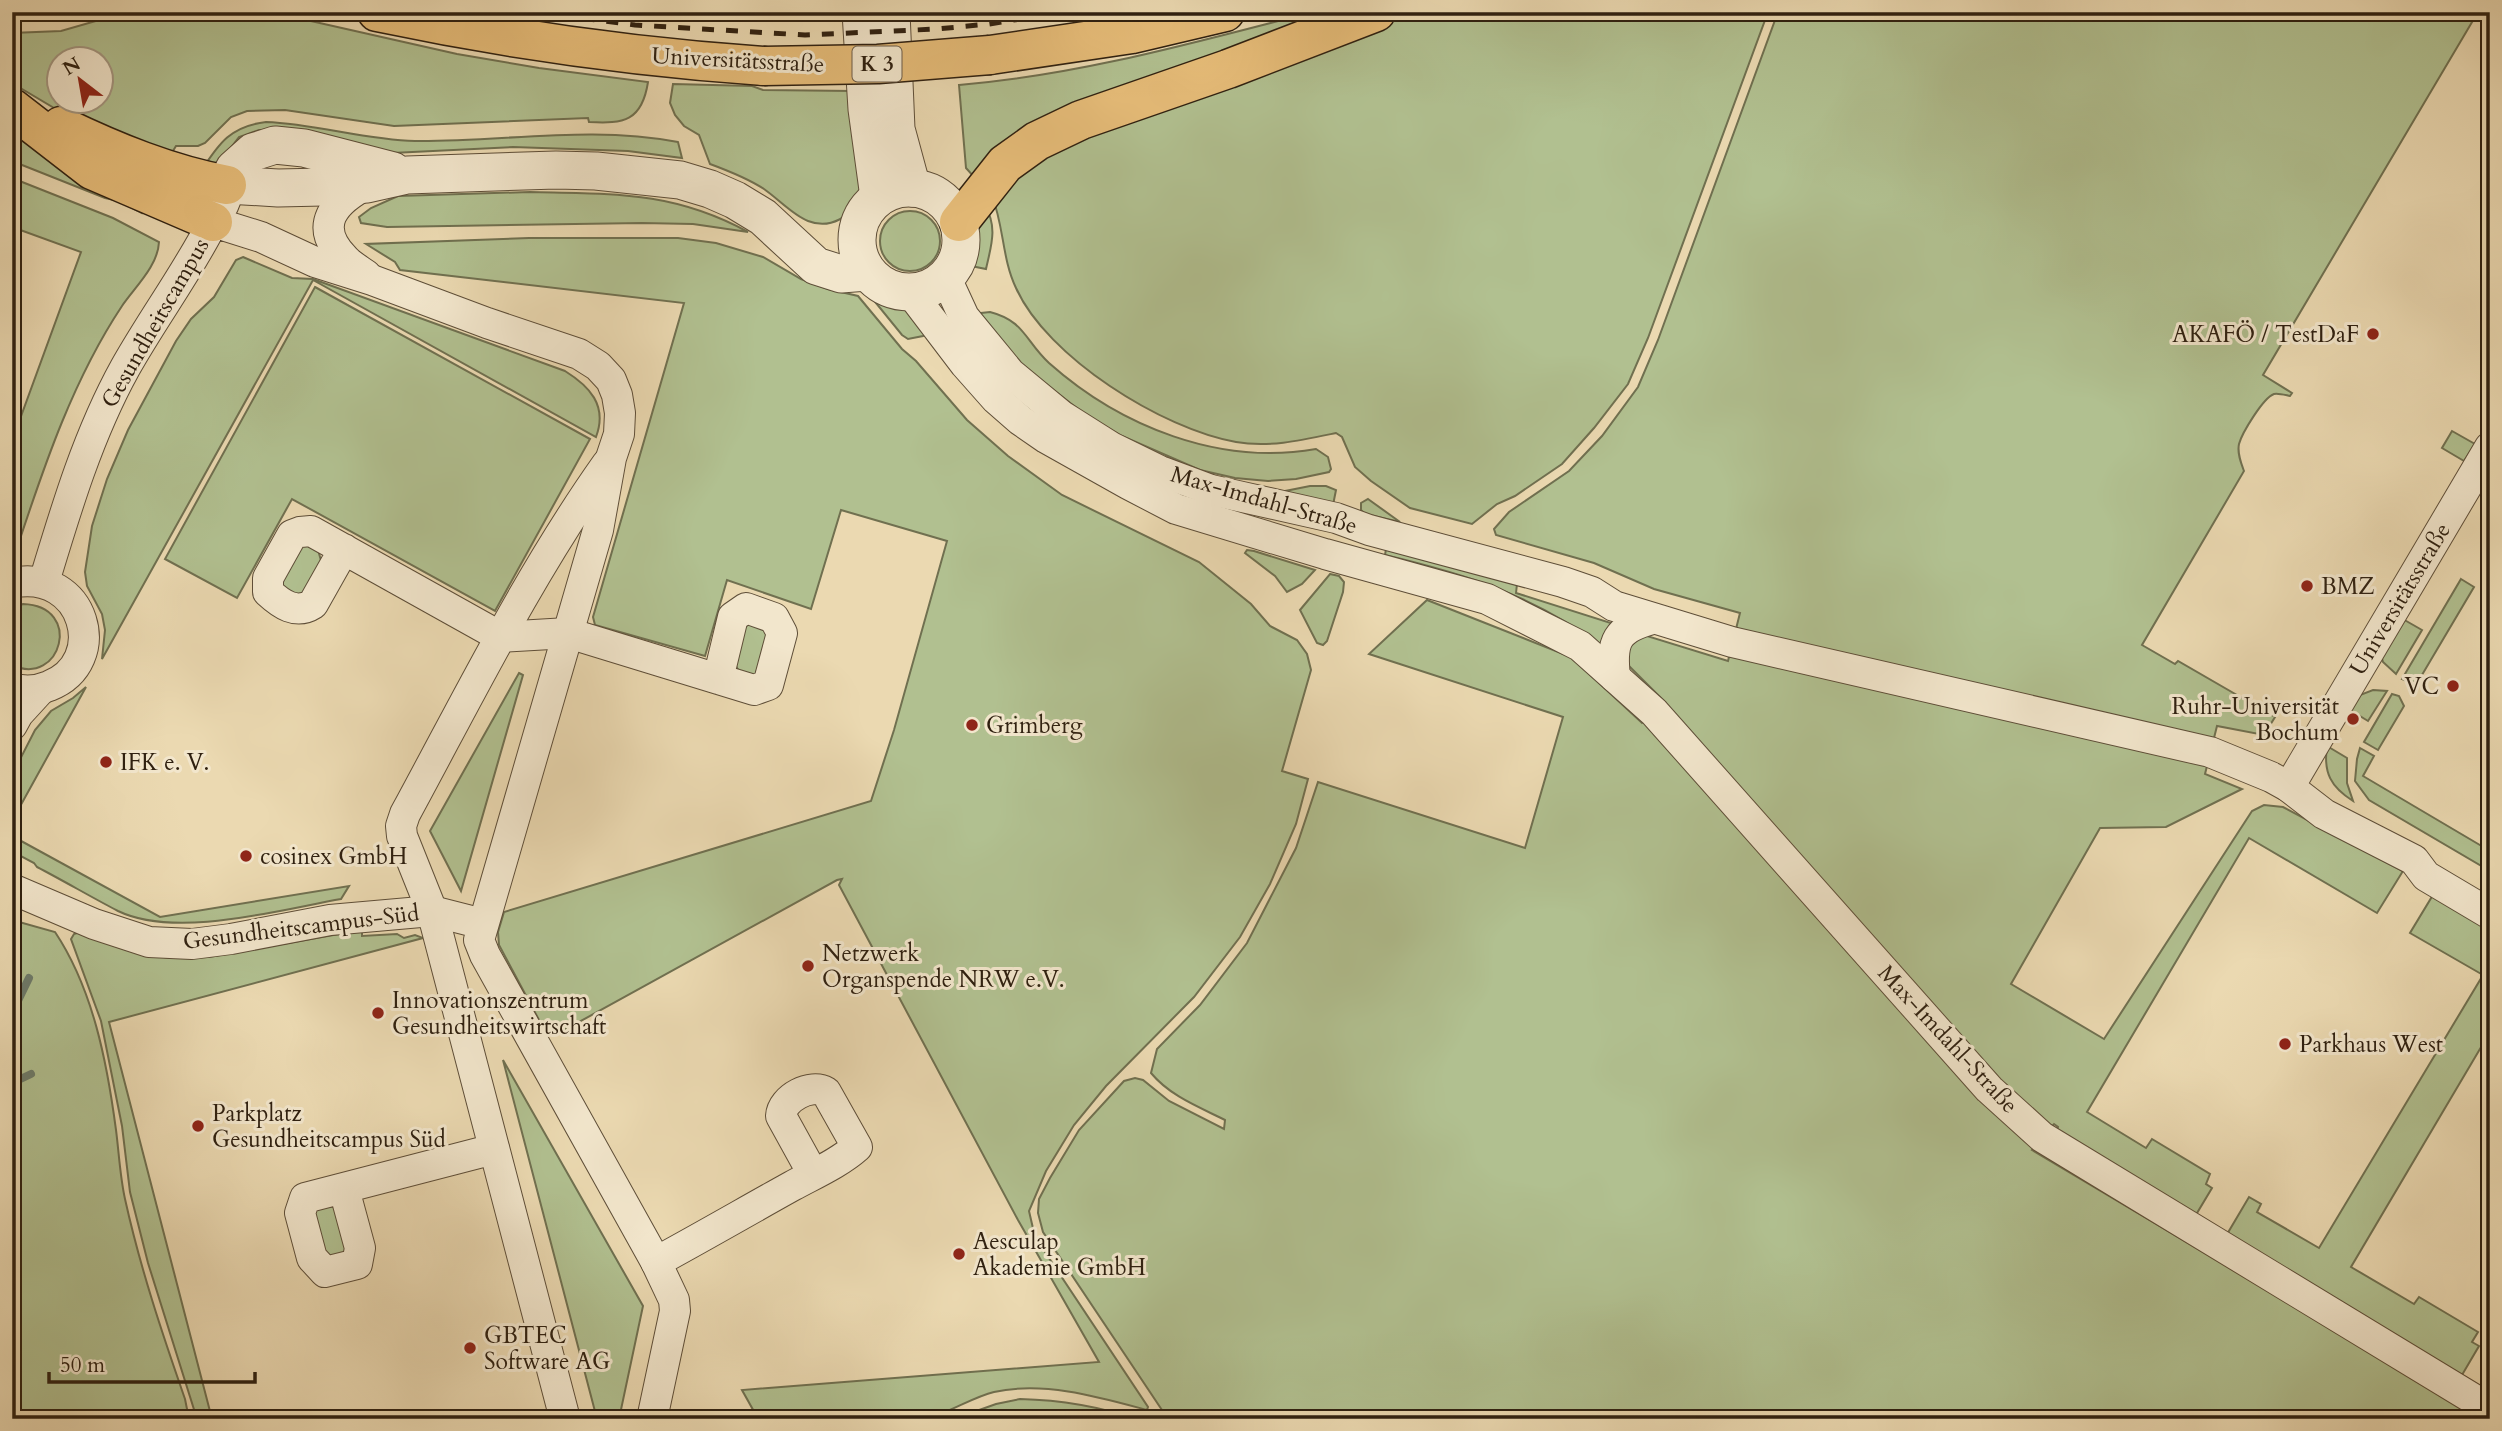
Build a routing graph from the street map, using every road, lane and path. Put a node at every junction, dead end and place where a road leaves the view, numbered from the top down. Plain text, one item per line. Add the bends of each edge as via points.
1 (377, 12) edge
2 (861, 12) edge
3 (891, 12) edge
4 (1225, 12) edge
5 (1376, 12) edge
6 (12, 103) edge
7 (12, 108) edge
8 (407, 175) junction
9 (367, 184) junction
10 (228, 185) junction
11 (895, 192) junction
12 (763, 218) junction
13 (213, 222) junction
14 (959, 222) junction
15 (857, 235) junction
16 (867, 272) junction
17 (946, 278) junction
18 (372, 280) junction
19 (911, 293) junction
20 (2490, 447) edge
21 (611, 458) junction
22 (1369, 530) junction
23 (344, 550) dead end
24 (1360, 564) junction
25 (44, 582) junction
26 (12, 583) edge
27 (1652, 619) junction
28 (568, 633) junction
29 (501, 638) junction
30 (1615, 677) junction
31 (718, 679) dead end
32 (26, 689) edge
33 (12, 726) edge
34 (2289, 787) junction
35 (12, 889) edge
36 (432, 911) junction
37 (2490, 914) edge
38 (483, 924) junction
39 (494, 1149) junction
40 (813, 1174) dead end
41 (344, 1189) dead end
42 (656, 1262) junction
43 (2490, 1409) edge
44 (565, 1419) edge
45 (652, 1419) edge

1 - 4 highway, Universitätsstraße / K 3, bridge via 546,44 764,66 878,64 990,55 1132,34
2 - 11 street via 867,109
3 - 11 street
5 - 14 highway via 1082,120 1037,141 1005,164
6 - 10 highway via 159,168
7 - 13 highway via 92,170
8 - 9 street
8 - 10 street via 304,148 275,145 245,158
8 - 12 street via 556,170 680,180 735,200
9 - 10 street
9 - 18 street, Gesundheitscampus-Süd via 336,205 329,224 344,258
10 - 13 street
11 - 14 street via 934,194 946,202
11 - 15 street via 864,212
12 - 15 street via 817,239
12 - 16 street via 816,266 841,274
13 - 18 street, Gesundheitscampus-Süd
13 - 25 street, Gesundheitscampus via 98,423
14 - 17 street via 962,245
15 - 16 street via 858,254
16 - 19 street via 883,286
17 - 19 street via 932,288
17 - 22 street, Max-Imdahl-Straße via 964,317 1010,373 1062,416 1111,447 1211,489
18 - 21 street, Gesundheitscampus-Süd via 579,354 598,366 611,380 621,413
19 - 24 street, Max-Imdahl-Straße via 996,399 1046,438 1176,509
20 - 34 street, Universitätsstraße
21 - 28 street, Gesundheitscampus-Süd via 598,530
21 - 29 street, Gesundheitscampus-Süd via 570,516
22 - 24 street, Max-Imdahl-Straße
22 - 27 street, Max-Imdahl-Straße via 1563,582
23 - 29 street
24 - 30 street, Max-Imdahl-Straße via 1487,599 1580,646
25 - 26 street
25 - 32 street via 61,590 82,619 81,656 57,683
27 - 30 street via 1626,629 1617,639
27 - 34 street, Max-Imdahl-Straße via 1732,642 2210,752
28 - 29 street
28 - 31 street
28 - 38 street, Gesundheitscampus-Süd
29 - 36 street, Gesundheitscampus-Süd via 401,826
30 - 43 street, Max-Imdahl-Straße via 1654,712 1989,1088 2042,1137
32 - 33 street
34 - 37 street, Max-Imdahl-Straße via 2324,814 2414,860 2427,876
35 - 36 street, Gesundheitscampus-Süd via 149,942 192,944 330,920
36 - 38 street, Gesundheitscampus-Süd
36 - 39 street, Gesundheitscampus-Süd
38 - 42 street, Gesundheitscampus-Süd via 479,940 485,955
39 - 41 street
39 - 44 street, Gesundheitscampus-Süd
40 - 42 street
42 - 45 street, Gesundheitscampus-Süd via 674,1300 674,1311

